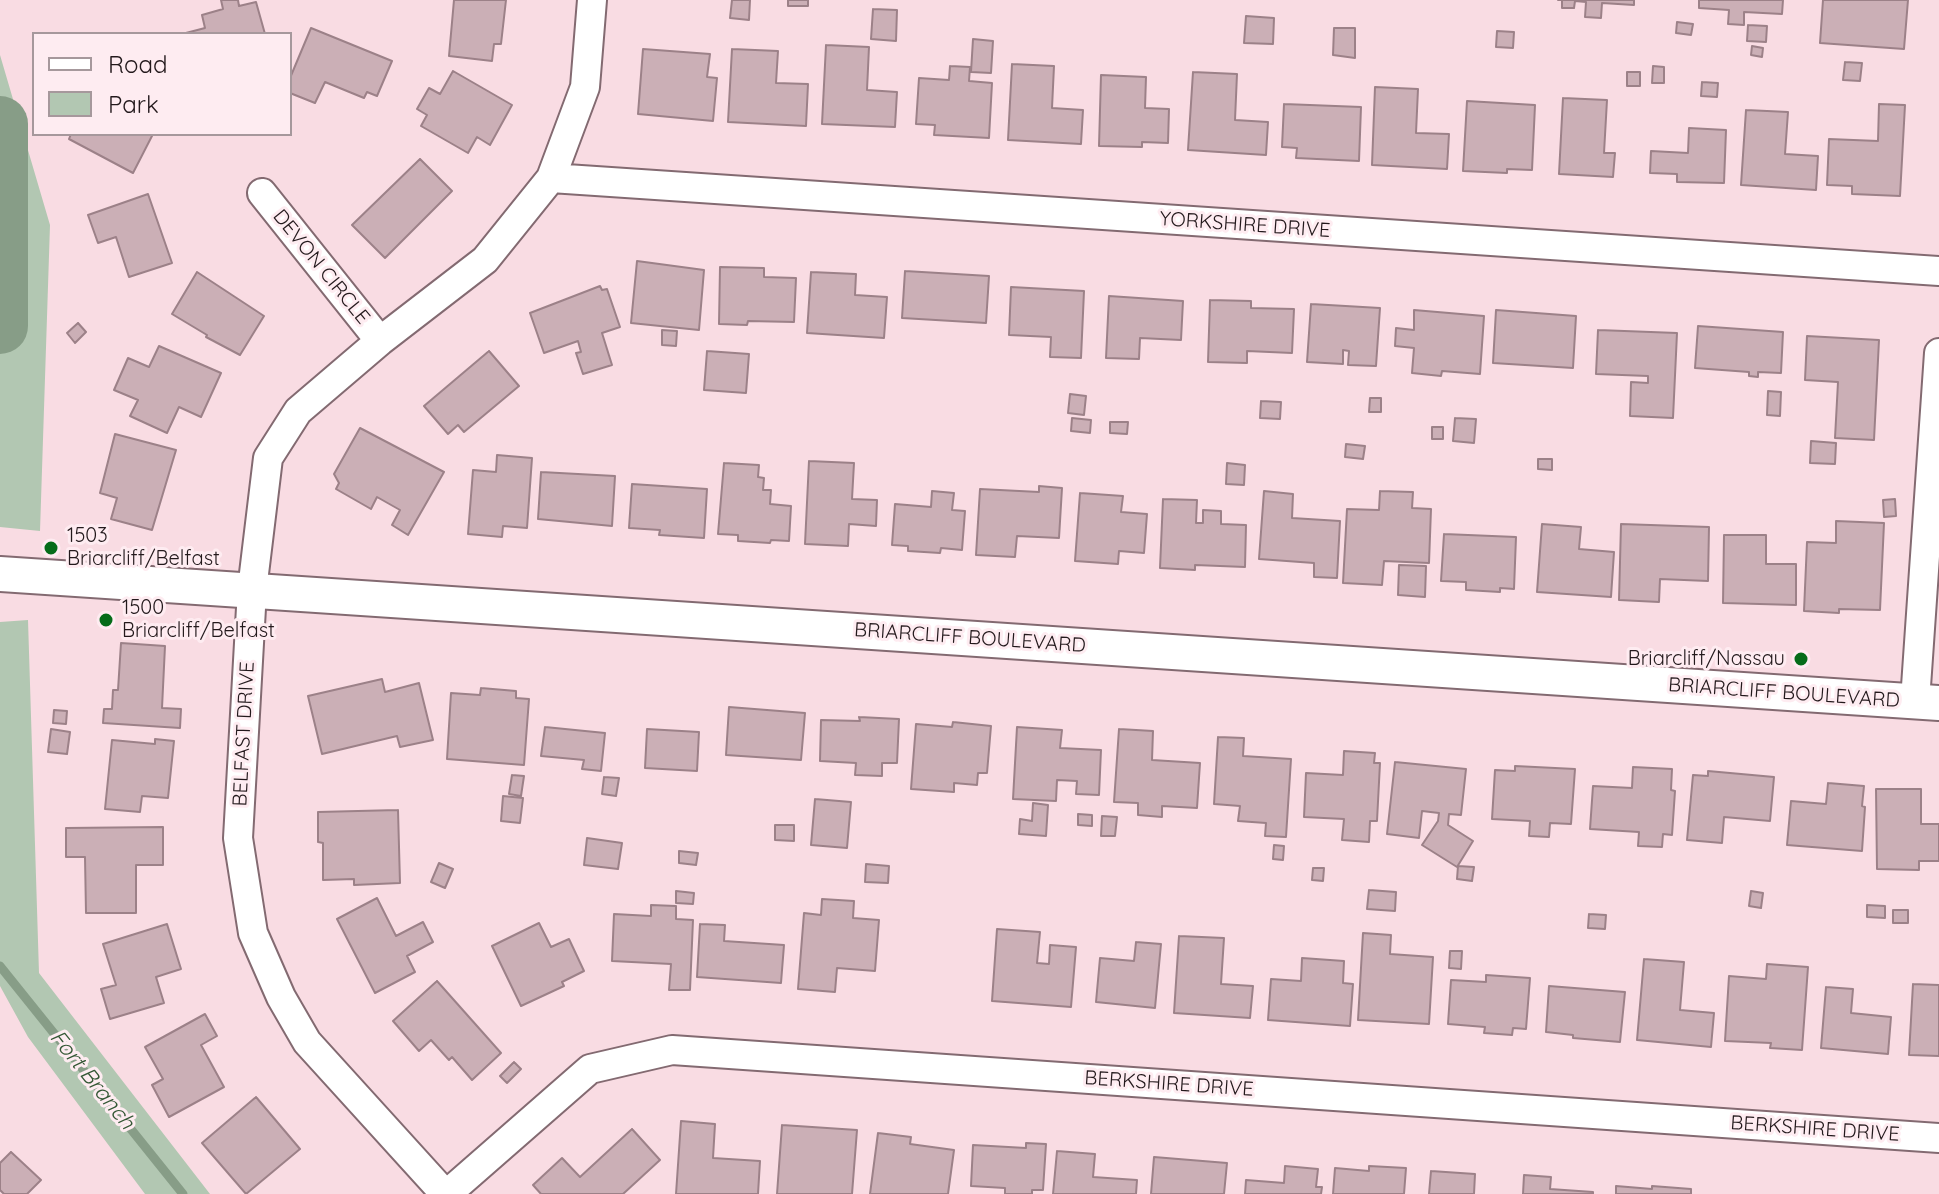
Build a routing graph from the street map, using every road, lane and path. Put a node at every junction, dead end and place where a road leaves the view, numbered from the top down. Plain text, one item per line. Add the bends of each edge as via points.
1 (592, 0) edge
2 (551, 178) junction
3 (262, 193) dead end
4 (1939, 271) edge
5 (380, 341) junction
6 (1939, 353) edge
7 (0, 574) edge
8 (252, 590) junction
9 (1927, 702) edge
10 (1939, 1138) edge
11 (446, 1194) edge

1 - 2 street, BELFAST DRIVE via 585,87
2 - 4 street, YORKSHIRE DRIVE
2 - 5 street, BELFAST DRIVE via 485,260
3 - 5 street, DEVON CIRCLE
5 - 8 street, BELFAST DRIVE via 298,411 268,458
6 - 9 street
7 - 8 street, BRIARCLIFF BOULEVARD
8 - 9 street, BRIARCLIFF BOULEVARD
8 - 11 street, BELFAST DRIVE via 238,838 253,933 307,1042
10 - 11 street, BERKSHIRE DRIVE via 672,1050 590,1069

